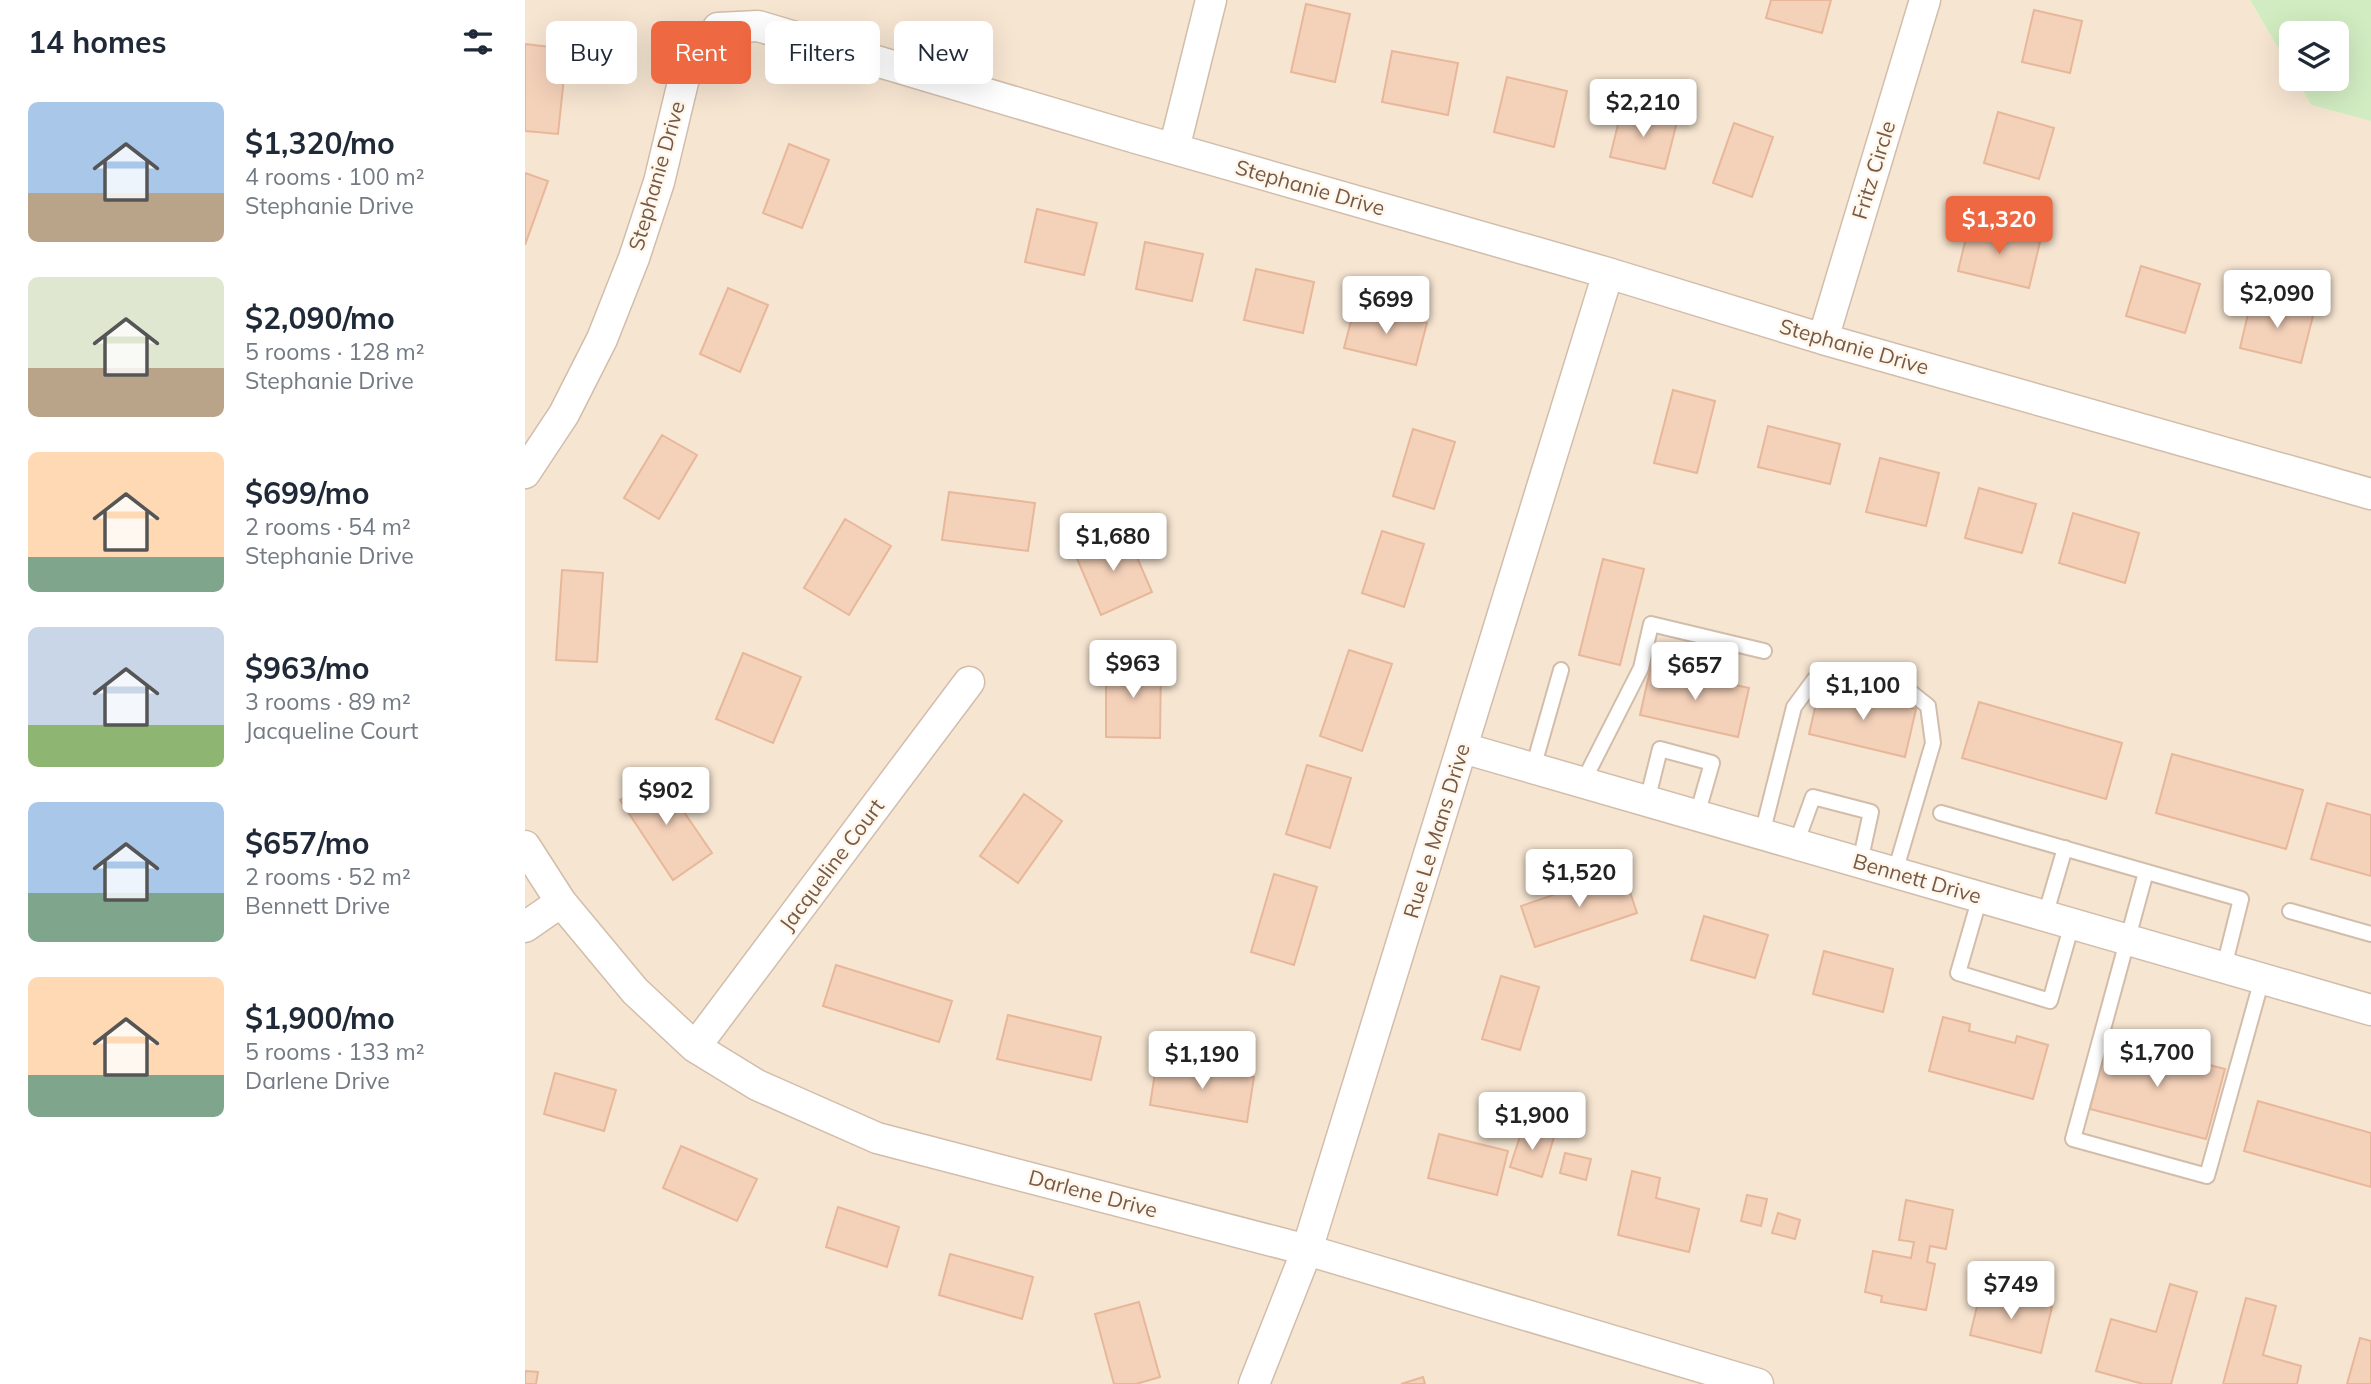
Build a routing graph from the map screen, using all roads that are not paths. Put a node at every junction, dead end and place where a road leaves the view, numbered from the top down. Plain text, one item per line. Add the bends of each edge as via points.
1 (1211, 0) edge
2 (1925, 0) edge
3 (1174, 149) junction
4 (1608, 273) junction
5 (1823, 339) junction
6 (525, 473) edge
7 (2371, 494) edge
8 (1764, 651) dead end
9 (1561, 670) dead end
10 (969, 682) dead end
11 (1463, 748) junction
12 (1533, 768) junction
13 (1584, 782) junction
14 (1647, 801) junction
15 (1941, 813) dead end
16 (1697, 816) junction
17 (1762, 834) junction
18 (1796, 844) junction
19 (525, 846) edge
20 (2065, 848) junction
21 (1860, 862) junction
22 (1895, 872) junction
23 (2146, 872) junction
24 (1980, 897) junction
25 (561, 902) junction
26 (2290, 911) dead end
27 (2059, 920) junction
28 (525, 927) edge
29 (2371, 934) edge
30 (2128, 940) junction
31 (2224, 968) junction
32 (2262, 979) junction
33 (2371, 1010) edge
34 (695, 1047) junction
35 (1307, 1250) junction
36 (1254, 1384) edge
37 (1758, 1384) edge

1 - 3 street
2 - 5 street, Fritz Circle
3 - 4 street, Stephanie Drive
3 - 6 street, Stephanie Drive via 758,26 718,28 684,78 659,182 602,338 564,414
4 - 5 street, Stephanie Drive
4 - 11 street, Rue Le Mans Drive
5 - 7 street, Stephanie Drive
8 - 13 lane via 1651,624 1641,667
9 - 12 lane
10 - 34 street, Jacqueline Court
11 - 12 street, Bennett Drive
11 - 35 street, Rue Le Mans Drive
12 - 13 street, Bennett Drive
13 - 14 street, Bennett Drive
14 - 16 street, Bennett Drive
14 - 16 lane via 1660,749 1712,763
15 - 20 lane
16 - 17 street, Bennett Drive
17 - 18 street, Bennett Drive
17 - 22 lane via 1794,707 1814,680 1865,678 1904,687 1928,706 1933,743
18 - 21 street, Bennett Drive
18 - 21 lane via 1813,797 1871,812
19 - 25 street, Darlene Drive
20 - 23 lane
20 - 27 lane
21 - 22 street, Bennett Drive
22 - 24 street, Bennett Drive
23 - 30 lane
23 - 31 lane via 2241,899
24 - 27 street, Bennett Drive
24 - 27 lane via 1958,973 2050,1001
25 - 28 street
25 - 34 street, Darlene Drive via 635,991
26 - 29 lane
27 - 30 street, Bennett Drive
30 - 31 street, Bennett Drive
30 - 32 lane via 2073,1139 2207,1176
31 - 32 street, Bennett Drive
32 - 33 street, Bennett Drive
34 - 35 street, Darlene Drive via 757,1085 877,1138
35 - 36 street, Rue Le Mans Drive
35 - 37 street, Darlene Drive

